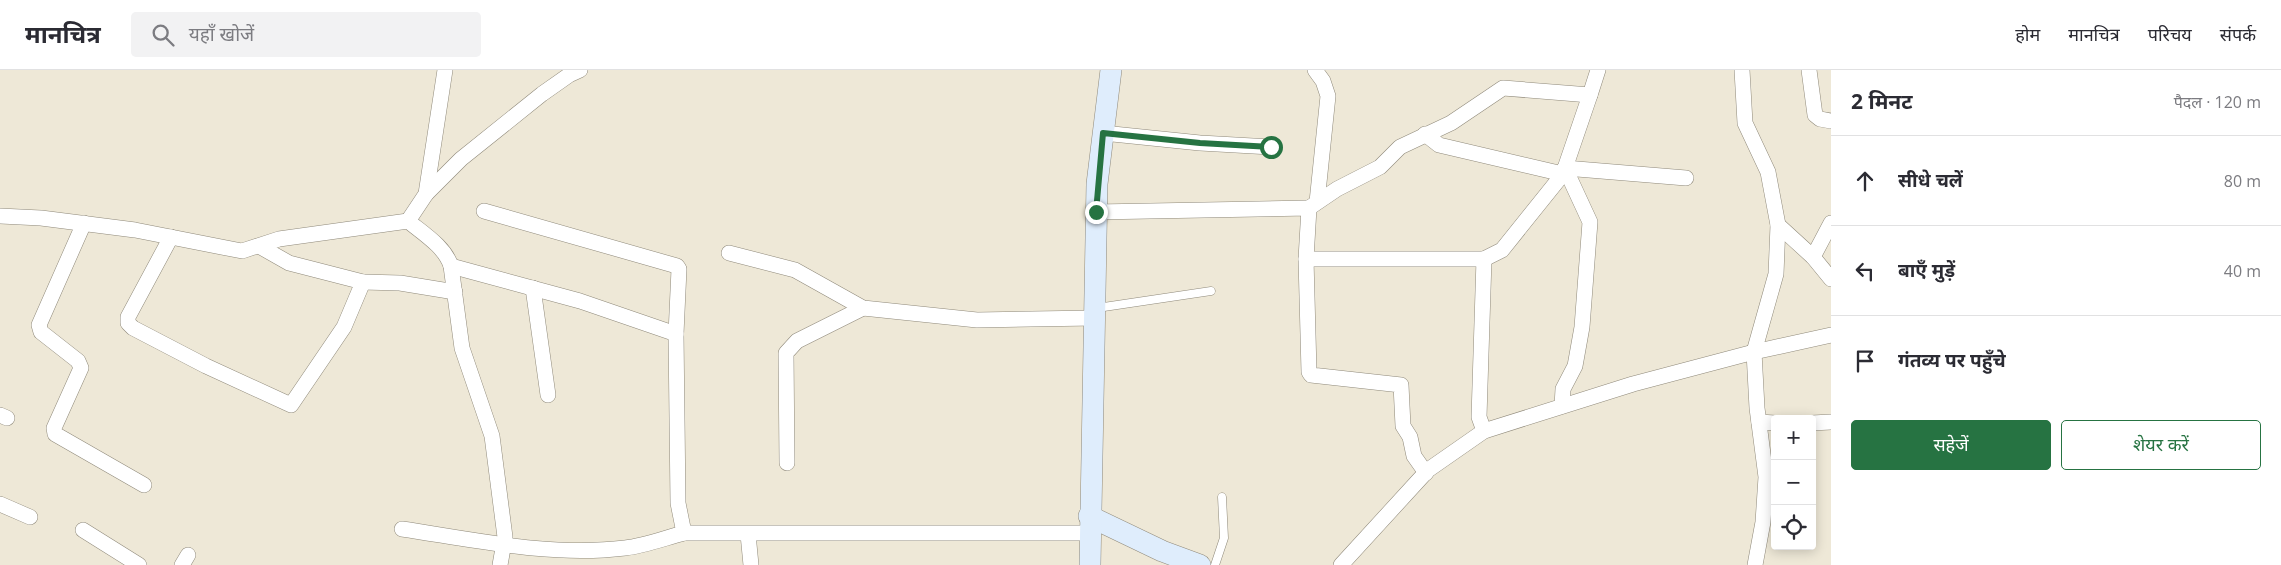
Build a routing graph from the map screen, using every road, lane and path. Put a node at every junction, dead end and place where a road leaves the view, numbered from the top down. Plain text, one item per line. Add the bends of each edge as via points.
1 (445, 70) edge
2 (580, 70) edge
3 (1111, 70) edge
4 (1315, 70) edge
5 (1598, 70) edge
6 (1742, 70) edge
7 (1809, 70) edge
8 (1590, 94) junction
9 (1831, 121) edge
10 (1103, 133) junction
11 (1425, 134) junction
12 (1271, 147) dead end
13 (1564, 171) junction
14 (1686, 178) dead end
15 (426, 194) junction
16 (1313, 205) junction
17 (484, 211) dead end
18 (1096, 212) junction
19 (0, 216) edge
20 (408, 221) junction
21 (84, 223) junction
22 (1831, 223) edge
23 (1778, 224) junction
24 (171, 237) junction
25 (259, 246) junction
26 (729, 253) dead end
27 (1813, 257) junction
28 (1306, 258) junction
29 (1484, 259) junction
30 (451, 266) junction
31 (1831, 280) edge
32 (363, 282) junction
33 (533, 288) junction
34 (1211, 291) dead end
35 (455, 292) junction
36 (863, 308) junction
37 (1094, 313) junction
38 (676, 334) junction
39 (1831, 335) edge
40 (1754, 352) junction
41 (548, 395) dead end
42 (1562, 406) junction
43 (1759, 422) junction
44 (1831, 422) edge
45 (1771, 423) edge
46 (1816, 423) edge
47 (1484, 431) junction
48 (787, 463) dead end
49 (1426, 473) junction
50 (144, 485) dead end
51 (1222, 497) dead end
52 (0, 504) edge
53 (30, 517) dead end
54 (1089, 525) junction
55 (402, 529) dead end
56 (83, 530) dead end
57 (684, 532) junction
58 (748, 534) junction
59 (505, 544) junction
60 (140, 565) edge
61 (500, 565) edge
62 (751, 565) edge
63 (1090, 565) edge
64 (1200, 565) edge
65 (1215, 565) edge
66 (1341, 565) edge
67 (1755, 565) edge

1 - 15 street
2 - 15 street via 542,94 461,160
3 - 10 main road
4 - 16 street via 1328,96
5 - 8 street
6 - 23 street via 1745,123 1768,172
7 - 9 street via 1815,115
8 - 11 street via 1503,88 1451,123
8 - 13 street
10 - 12 street
10 - 18 main road
11 - 13 street via 1439,145
11 - 16 street via 1400,147 1380,167
13 - 14 street
13 - 29 street via 1502,250
13 - 42 street via 1590,222 1582,327 1575,366 1563,389
15 - 20 street
16 - 18 street
16 - 28 street
17 - 38 street via 674,264 679,269
18 - 37 main road
19 - 21 street
20 - 25 street via 279,238
20 - 30 street via 442,250
21 - 24 street
21 - 50 street via 39,329 79,357 80,372 54,428 55,434
22 - 27 street
23 - 27 street
23 - 40 street via 1776,274
24 - 25 street via 242,250
24 - 32 street via 128,317 128,323 289,406 294,404 344,327
25 - 32 street via 289,263
26 - 36 street via 795,270
27 - 31 street
28 - 29 street
28 - 49 street via 1310,373 1402,385 1403,426 1410,437 1414,456
29 - 47 street via 1479,417
30 - 33 street
30 - 35 street
32 - 35 street via 400,283
33 - 38 street via 580,300
33 - 41 street
34 - 37 lane
35 - 59 street via 462,348 492,436
36 - 37 street via 977,320
36 - 48 street via 797,341 786,353
37 - 54 main road
38 - 57 street via 678,503
39 - 40 street
40 - 42 street
40 - 43 street
42 - 47 street
43 - 45 street
43 - 67 street via 1765,460 1766,501
44 - 46 street
47 - 49 street
49 - 66 street
51 - 65 lane via 1224,538
52 - 53 street
54 - 58 street
54 - 63 main road
54 - 64 main road
55 - 59 street
56 - 60 street
57 - 58 street
57 - 59 street via 623,548 566,551
58 - 62 street
59 - 61 street

